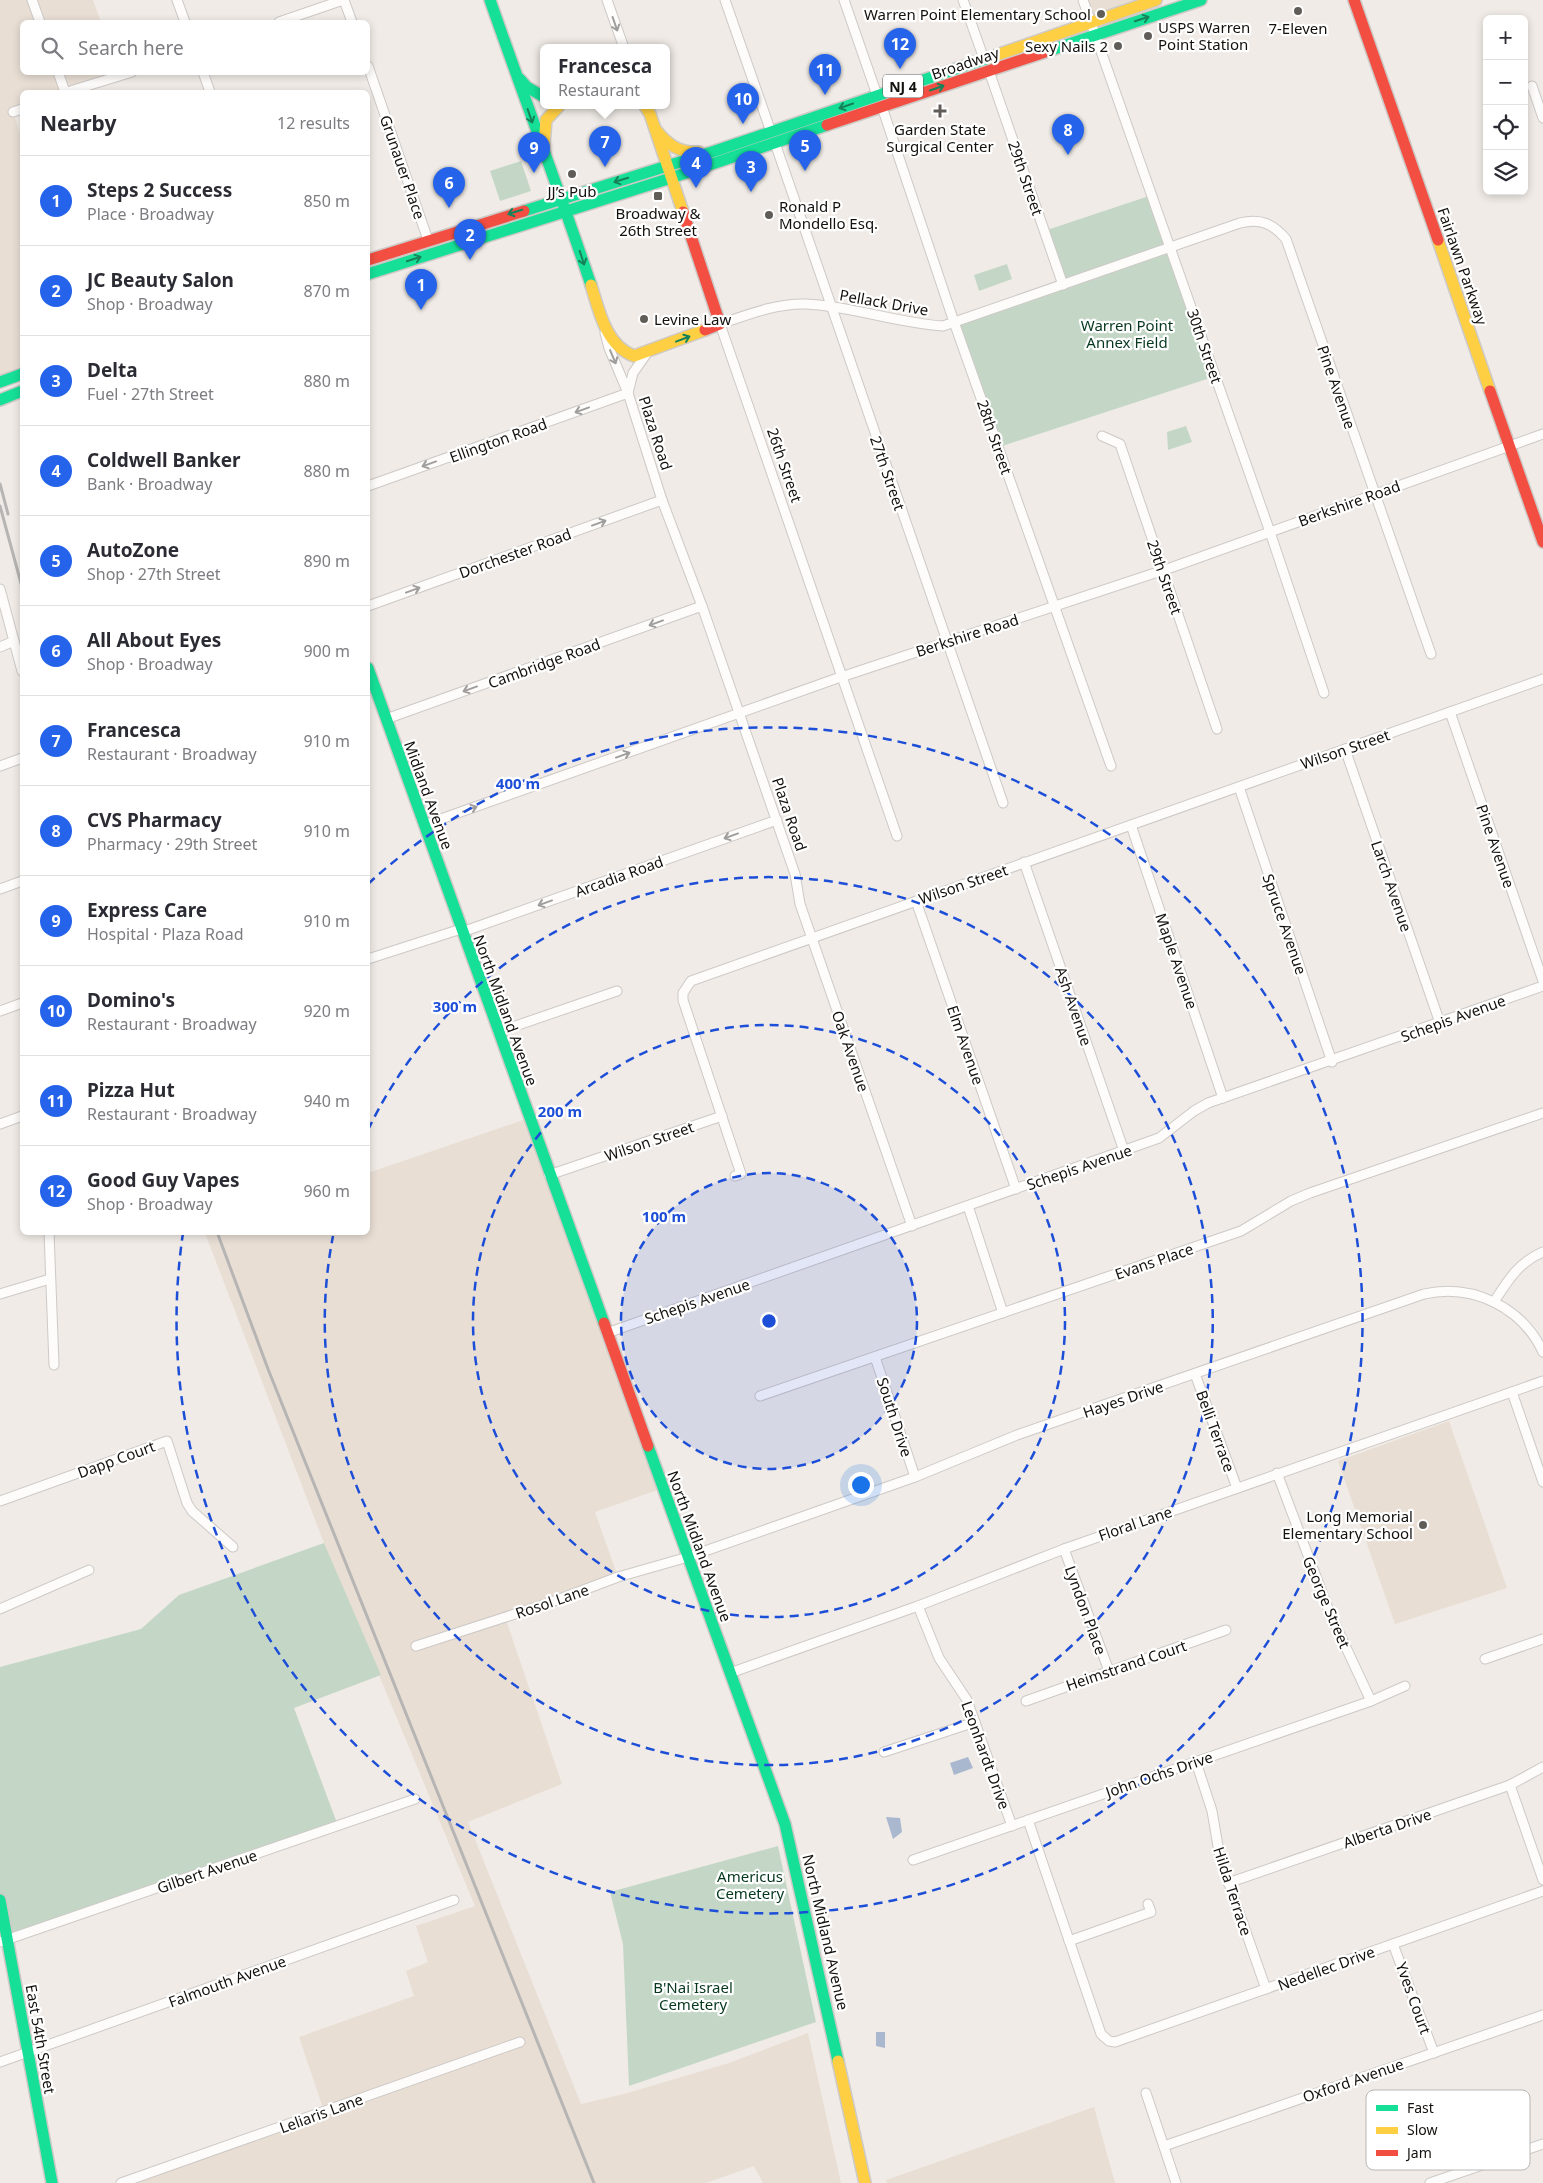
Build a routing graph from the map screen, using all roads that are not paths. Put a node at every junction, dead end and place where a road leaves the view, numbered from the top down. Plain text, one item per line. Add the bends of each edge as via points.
1 (32, 0) edge
2 (177, 0) edge
3 (344, 0) edge
4 (490, 0) edge
5 (607, 0) edge
6 (725, 0) edge
7 (844, 0) edge
8 (963, 0) edge
9 (1083, 0) edge
10 (1156, 0) edge
11 (1201, 0) edge
12 (1354, 0) edge
13 (39, 20) edge
14 (184, 20) edge
15 (284, 20) edge
16 (351, 20) edge
17 (1091, 22) junction
18 (1096, 34) junction
19 (623, 44) edge
20 (984, 59) junction
21 (989, 71) junction
22 (370, 72) edge
23 (516, 74) junction
24 (59, 75) edge
25 (122, 75) edge
26 (204, 75) edge
27 (1532, 86) dead end
28 (65, 90) edge
29 (73, 90) edge
30 (209, 90) edge
31 (540, 95) edge
32 (877, 95) junction
33 (882, 107) junction
34 (556, 109) edge
35 (646, 109) edge
36 (20, 110) edge
37 (13, 112) dead end
38 (1543, 118) edge
39 (656, 130) junction
40 (771, 132) junction
41 (775, 143) junction
42 (715, 150) junction
43 (544, 154) junction
44 (668, 166) junction
45 (671, 178) junction
46 (562, 198) junction
47 (566, 211) junction
48 (428, 240) junction
49 (1171, 248) junction
50 (370, 259) edge
51 (370, 273) edge
52 (1063, 285) junction
53 (831, 308) junction
54 (602, 319) junction
55 (954, 322) junction
56 (720, 324) junction
57 (647, 353) junction
58 (20, 375) edge
59 (0, 382) edge
60 (20, 392) edge
61 (628, 393) junction
62 (0, 400) edge
63 (1543, 434) edge
64 (1102, 436) dead end
65 (1510, 445) junction
66 (370, 485) edge
67 (1374, 494) junction
68 (662, 500) junction
69 (1270, 532) junction
70 (1543, 542) edge
71 (1163, 570) junction
72 (0, 589) edge
73 (370, 605) edge
74 (702, 606) junction
75 (1055, 606) junction
76 (14, 641) junction
77 (947, 642) junction
78 (0, 646) edge
79 (1431, 654) dead end
80 (20, 664) edge
81 (370, 674) edge
82 (843, 677) junction
83 (1543, 679) edge
84 (1324, 693) dead end
85 (1450, 712) junction
86 (739, 714) junction
87 (386, 719) junction
88 (1217, 729) dead end
89 (1344, 749) junction
90 (20, 759) edge
91 (0, 766) edge
92 (1110, 766) dead end
93 (1239, 786) junction
94 (1003, 803) dead end
95 (777, 820) junction
96 (1131, 825) junction
97 (424, 826) junction
98 (896, 836) dead end
99 (1024, 862) junction
100 (796, 874) joint
101 (20, 882) edge
102 (0, 889) edge
103 (916, 900) junction
104 (461, 931) junction
105 (812, 936) junction
106 (370, 958) edge
107 (1543, 981) edge
108 (1543, 986) edge
109 (617, 992) dead end
110 (20, 1003) edge
111 (0, 1011) edge
112 (1440, 1023) junction
113 (498, 1032) junction
114 (1332, 1062) junction
115 (1223, 1098) junction
116 (1543, 1113) edge
117 (722, 1116) junction
118 (20, 1117) edge
119 (0, 1124) edge
120 (1124, 1151) junction
121 (549, 1175) junction
122 (736, 1176) dead end
123 (1016, 1189) junction
124 (968, 1206) junction
125 (912, 1226) junction
126 (49, 1235) edge
127 (1543, 1252) edge
128 (50, 1279) junction
129 (0, 1294) edge
130 (1494, 1302) junction
131 (1004, 1313) junction
132 (607, 1332) junction
133 (1543, 1352) edge
134 (875, 1357) junction
135 (54, 1365) dead end
136 (1195, 1374) junction
137 (1543, 1381) edge
138 (1512, 1392) junction
139 (760, 1396) dead end
140 (1276, 1473) junction
141 (915, 1477) junction
142 (1543, 1482) edge
143 (1237, 1488) junction
144 (0, 1501) edge
145 (233, 1547) dead end
146 (1064, 1549) junction
147 (688, 1557) junction
148 (89, 1570) dead end
149 (918, 1606) junction
150 (0, 1609) edge
151 (1226, 1630) dead end
152 (1543, 1639) edge
153 (416, 1646) dead end
154 (1485, 1659) dead end
155 (1109, 1671) junction
156 (730, 1673) junction
157 (1405, 1686) dead end
158 (1026, 1700) dead end
159 (1371, 1701) junction
160 (975, 1722) junction
161 (884, 1752) dead end
162 (1196, 1762) junction
163 (1543, 1767) edge
164 (1510, 1785) junction
165 (415, 1799) dead end
166 (1028, 1820) junction
167 (1012, 1826) junction
168 (913, 1860) dead end
169 (1543, 1880) edge
170 (1228, 1883) junction
171 (1543, 1891) edge
172 (0, 1900) edge
173 (454, 1900) dead end
174 (1148, 1904) dead end
175 (4, 1941) edge
176 (1069, 1941) junction
177 (1394, 1944) junction
178 (1266, 1989) junction
179 (1543, 2015) edge
180 (1109, 2041) joint
181 (520, 2042) dead end
182 (1434, 2052) junction
183 (27, 2053) junction
184 (0, 2062) edge
185 (1146, 2093) dead end
186 (1543, 2144) edge
187 (1164, 2146) junction
188 (1530, 2148) edge
189 (1468, 2170) edge
190 (52, 2183) edge
191 (121, 2183) edge
192 (865, 2183) edge
193 (1176, 2183) edge
194 (1430, 2183) edge

1 - 13 street
2 - 14 street
3 - 15 street
3 - 16 street
4 - 23 street, Plaza Road
5 -> 19 street
6 - 40 street
7 - 32 street
8 - 20 street
9 - 17 street, 30th Street
10 - 17 street, Broadway / NJ 4
18 -> 11 street, Broadway / NJ 4
12 - 65 street, Fairlawn Parkway
17 - 18 street, 30th Street
17 - 20 street, Broadway / NJ 4
18 - 21 street, Broadway / NJ 4
18 - 49 street, 30th Street
20 - 32 street, Broadway / NJ 4
33 -> 21 street, Broadway / NJ 4
21 - 52 street, 29th Street
22 - 48 street, Grunauer Place
23 - 31 street via 526,87
23 -> 43 street, Plaza Road
24 - 28 street
25 - 29 street
26 - 30 street
27 - 38 street
32 -> 40 street, Broadway / NJ 4
33 - 41 street, Broadway / NJ 4
33 - 55 street, 28th Street
34 - 43 street via 546,120
35 - 39 street, 26th Street
36 - 37 street
39 - 42 street via 668,146 678,151
39 - 44 street, 26th Street
40 - 42 street, Broadway / NJ 4
41 - 45 street, Broadway / NJ 4
41 - 53 street, 27th Street
42 - 44 street, Broadway / NJ 4
43 - 46 street, Plaza Road
44 - 45 street, 26th Street
44 -> 46 street, Broadway / NJ 4
45 - 47 street, Broadway / NJ 4
45 - 56 street, 26th Street
46 - 47 street, Plaza Road
46 -> 48 street, Broadway / NJ 4
51 -> 47 street, Broadway / NJ 4
47 -> 54 street, Plaza Road
48 - 50 street, Broadway / NJ 4
49 - 52 street, Pellack Drive
49 - 67 street, Pine Avenue via 1248,221 1268,223 1286,239
49 - 69 street, 30th Street
52 - 55 street, Pellack Drive
53 - 55 street, Pellack Drive via 913,324 943,326
53 - 56 street, Pellack Drive via 805,304 767,309
53 - 77 street, 27th Street
54 - 57 street via 613,341 623,352 634,356
54 -> 61 street, Plaza Road via 608,348
55 - 75 street, 28th Street
57 -> 56 street, Pellack Drive
56 - 82 street, 26th Street
57 - 61 street via 634,373
58 - 59 street
60 - 62 street
61 -> 66 street, Ellington Road
61 - 68 street, Plaza Road
63 - 65 street, Berkshire Road
64 - 71 street, 29th Street via 1120,444
65 - 67 street, Berkshire Road
65 - 70 street, Fairlawn Parkway
67 - 69 street, Berkshire Road
67 - 79 street, Pine Avenue
73 -> 68 street, Dorchester Road
68 - 74 street, Plaza Road
69 - 71 street, Berkshire Road
69 - 84 street, 30th Street
71 - 75 street, Berkshire Road
71 - 88 street, 29th Street
72 - 76 street
74 - 86 street, Plaza Road
74 -> 87 street, Cambridge Road
75 - 77 street, Berkshire Road
75 - 92 street, 28th Street
76 - 78 street
76 - 80 street
77 - 82 street, Berkshire Road
77 - 94 street, 27th Street
81 - 87 street, Midland Avenue
82 - 86 street, Berkshire Road
82 - 98 street, 26th Street
83 - 85 street, Wilson Street
85 - 89 street, Wilson Street
85 - 107 street, Pine Avenue
86 - 95 street, Plaza Road
97 -> 86 street, Berkshire Road
87 - 97 street, Midland Avenue
89 - 93 street, Wilson Street
89 - 112 street, Larch Avenue
90 - 91 street
93 - 96 street, Wilson Street
93 - 114 street, Spruce Avenue
95 - 100 street, Plaza Road
95 -> 104 street, Arcadia Road
96 - 99 street, Wilson Street
96 - 115 street, Maple Avenue
97 - 104 street, Midland Avenue
99 - 103 street, Wilson Street
99 - 120 street, Ash Avenue
100 - 105 street, Oak Avenue via 800,904
101 - 102 street
103 - 105 street, Wilson Street
103 - 123 street, Elm Avenue
104 - 106 street, Arcadia Road
104 - 113 street, North Midland Avenue
105 - 117 street, Wilson Street via 694,979 686,986 683,1000
105 - 125 street, Oak Avenue
108 - 112 street, Schepis Avenue
109 - 113 street
110 - 111 street
112 - 114 street, Schepis Avenue
113 - 121 street, North Midland Avenue
114 - 115 street, Schepis Avenue
115 - 120 street, Schepis Avenue via 1194,1111 1160,1138
116 - 131 street, Evans Place via 1310,1193 1242,1231
117 - 121 street, Wilson Street
117 - 122 street via 741,1174
118 - 119 street
120 - 123 street, Schepis Avenue
121 - 132 street, North Midland Avenue
123 - 124 street, Schepis Avenue
124 - 125 street, Schepis Avenue
124 - 131 street
125 - 132 street, Schepis Avenue
126 - 128 street
127 - 130 street via 1519,1266
128 - 129 street
128 - 135 street
130 - 133 street, Hayes Drive via 1524,1323
130 - 136 street, Hayes Drive via 1462,1292 1424,1294
131 - 134 street, Evans Place
132 - 147 street, North Midland Avenue
134 - 139 street, Evans Place
134 - 141 street, South Drive
136 - 141 street, Hayes Drive via 1017,1435
136 - 143 street, Belli Terrace
137 - 138 street, Floral Lane
138 - 140 street, Floral Lane
138 - 142 street
140 - 143 street, Floral Lane
140 - 159 street, George Street via 1329,1611
141 - 147 street, Hayes Drive
143 - 146 street, Floral Lane
144 - 145 street, Dapp Court via 167,1441 192,1512
146 - 149 street, Floral Lane
146 - 155 street, Lyndon Place
147 - 153 street, Rosol Lane via 618,1577
147 - 156 street, North Midland Avenue
148 - 150 street
149 - 156 street, Floral Lane
149 - 160 street, Leonhardt Drive via 939,1658 959,1686
151 - 155 street, Heimstrand Court
152 - 154 street
155 - 158 street, Heimstrand Court
156 - 192 street, North Midland Avenue via 794,1856
157 - 159 street, John Ochs Drive
159 - 162 street, John Ochs Drive
160 - 161 street
160 - 167 street, Leonhardt Drive
162 - 166 street, John Ochs Drive
162 - 170 street, Hilda Terrace via 1212,1811
163 - 164 street, Alberta Drive
164 - 169 street
164 - 170 street, Alberta Drive
165 - 175 street, Gilbert Avenue
166 - 167 street, John Ochs Drive
166 - 176 street, Leonhardt Drive
167 - 168 street, John Ochs Drive
170 - 178 street, Hilda Terrace
171 - 177 street, Nedellec Drive
172 - 175 street, East 54th Street
173 - 183 street, Falmouth Avenue
174 - 176 street via 1151,1912
175 - 183 street, East 54th Street
176 - 180 street, Leonhardt Drive via 1101,2034
177 - 178 street, Nedellec Drive
177 - 182 street, Yves Court
178 - 180 street, Nedellec Drive via 1121,2041
179 - 182 street, Oxford Avenue
181 - 191 street, Leliaris Lane
182 - 187 street, Oxford Avenue
183 - 184 street, Falmouth Avenue
183 - 190 street, East 54th Street
185 - 187 street
186 - 188 street
187 - 193 street
189 - 194 street

